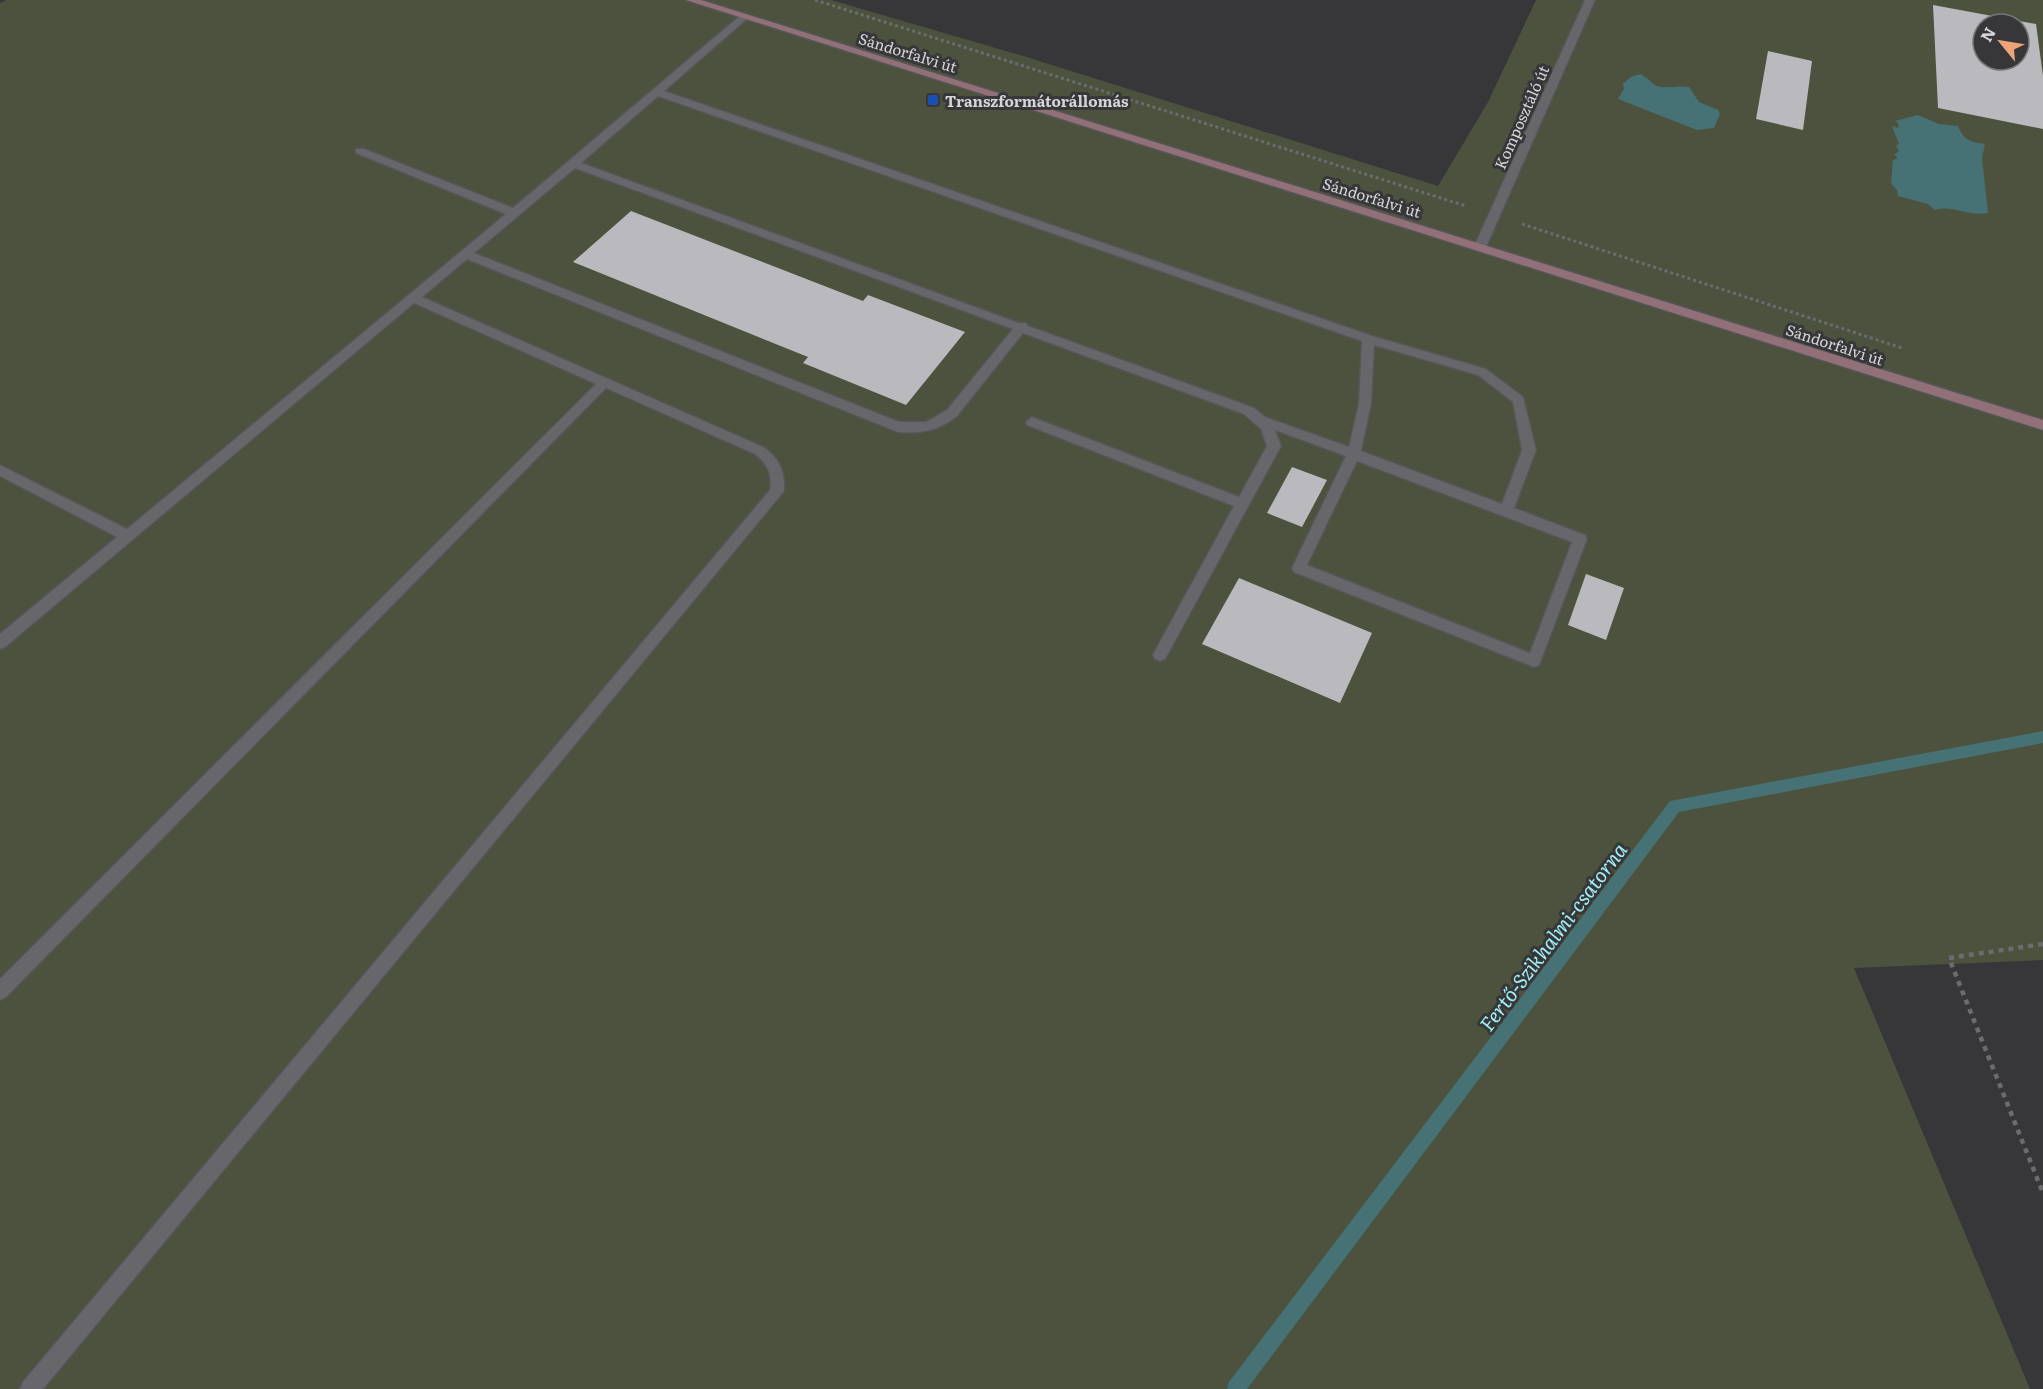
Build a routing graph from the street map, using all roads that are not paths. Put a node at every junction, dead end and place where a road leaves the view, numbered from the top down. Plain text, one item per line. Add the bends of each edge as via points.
1 (691, 0) edge
2 (1590, 0) edge
3 (744, 17) junction
4 (657, 92) junction
5 (360, 151) dead end
6 (573, 164) junction
7 (514, 213) junction
8 (1480, 247) junction
9 (465, 254) junction
10 (413, 298) junction
11 (1022, 326) junction
12 (1368, 339) junction
13 (605, 382) junction
14 (1263, 421) junction
15 (1032, 422) dead end
16 (2043, 425) edge
17 (1354, 454) junction
18 (0, 470) edge
19 (1243, 504) junction
20 (1506, 510) junction
21 (128, 536) junction
22 (0, 643) edge
23 (1160, 655) dead end
24 (0, 991) edge
25 (30, 1389) edge

1 - 3 main road, Sándorfalvi út
2 - 8 street, Komposztáló út
3 - 4 street
3 - 8 main road, Sándorfalvi út
4 - 6 street
4 - 12 street
5 - 7 street
6 - 7 street
6 - 11 street
7 - 9 street
8 - 16 main road, Sándorfalvi út
9 - 10 street
9 - 11 street via 898,427 922,429 938,425
10 - 13 street
10 - 21 street
11 - 14 street via 1250,411
12 - 17 street via 1365,403
12 - 20 street via 1482,372 1520,400 1529,450
13 - 24 street
13 - 25 street via 759,451 772,460 778,475 777,492
14 - 17 street
14 - 19 street via 1272,434 1274,446
15 - 19 street
17 - 20 street
17 - 20 street via 1299,568 1534,661 1580,539
18 - 21 street
19 - 23 street
21 - 22 street

